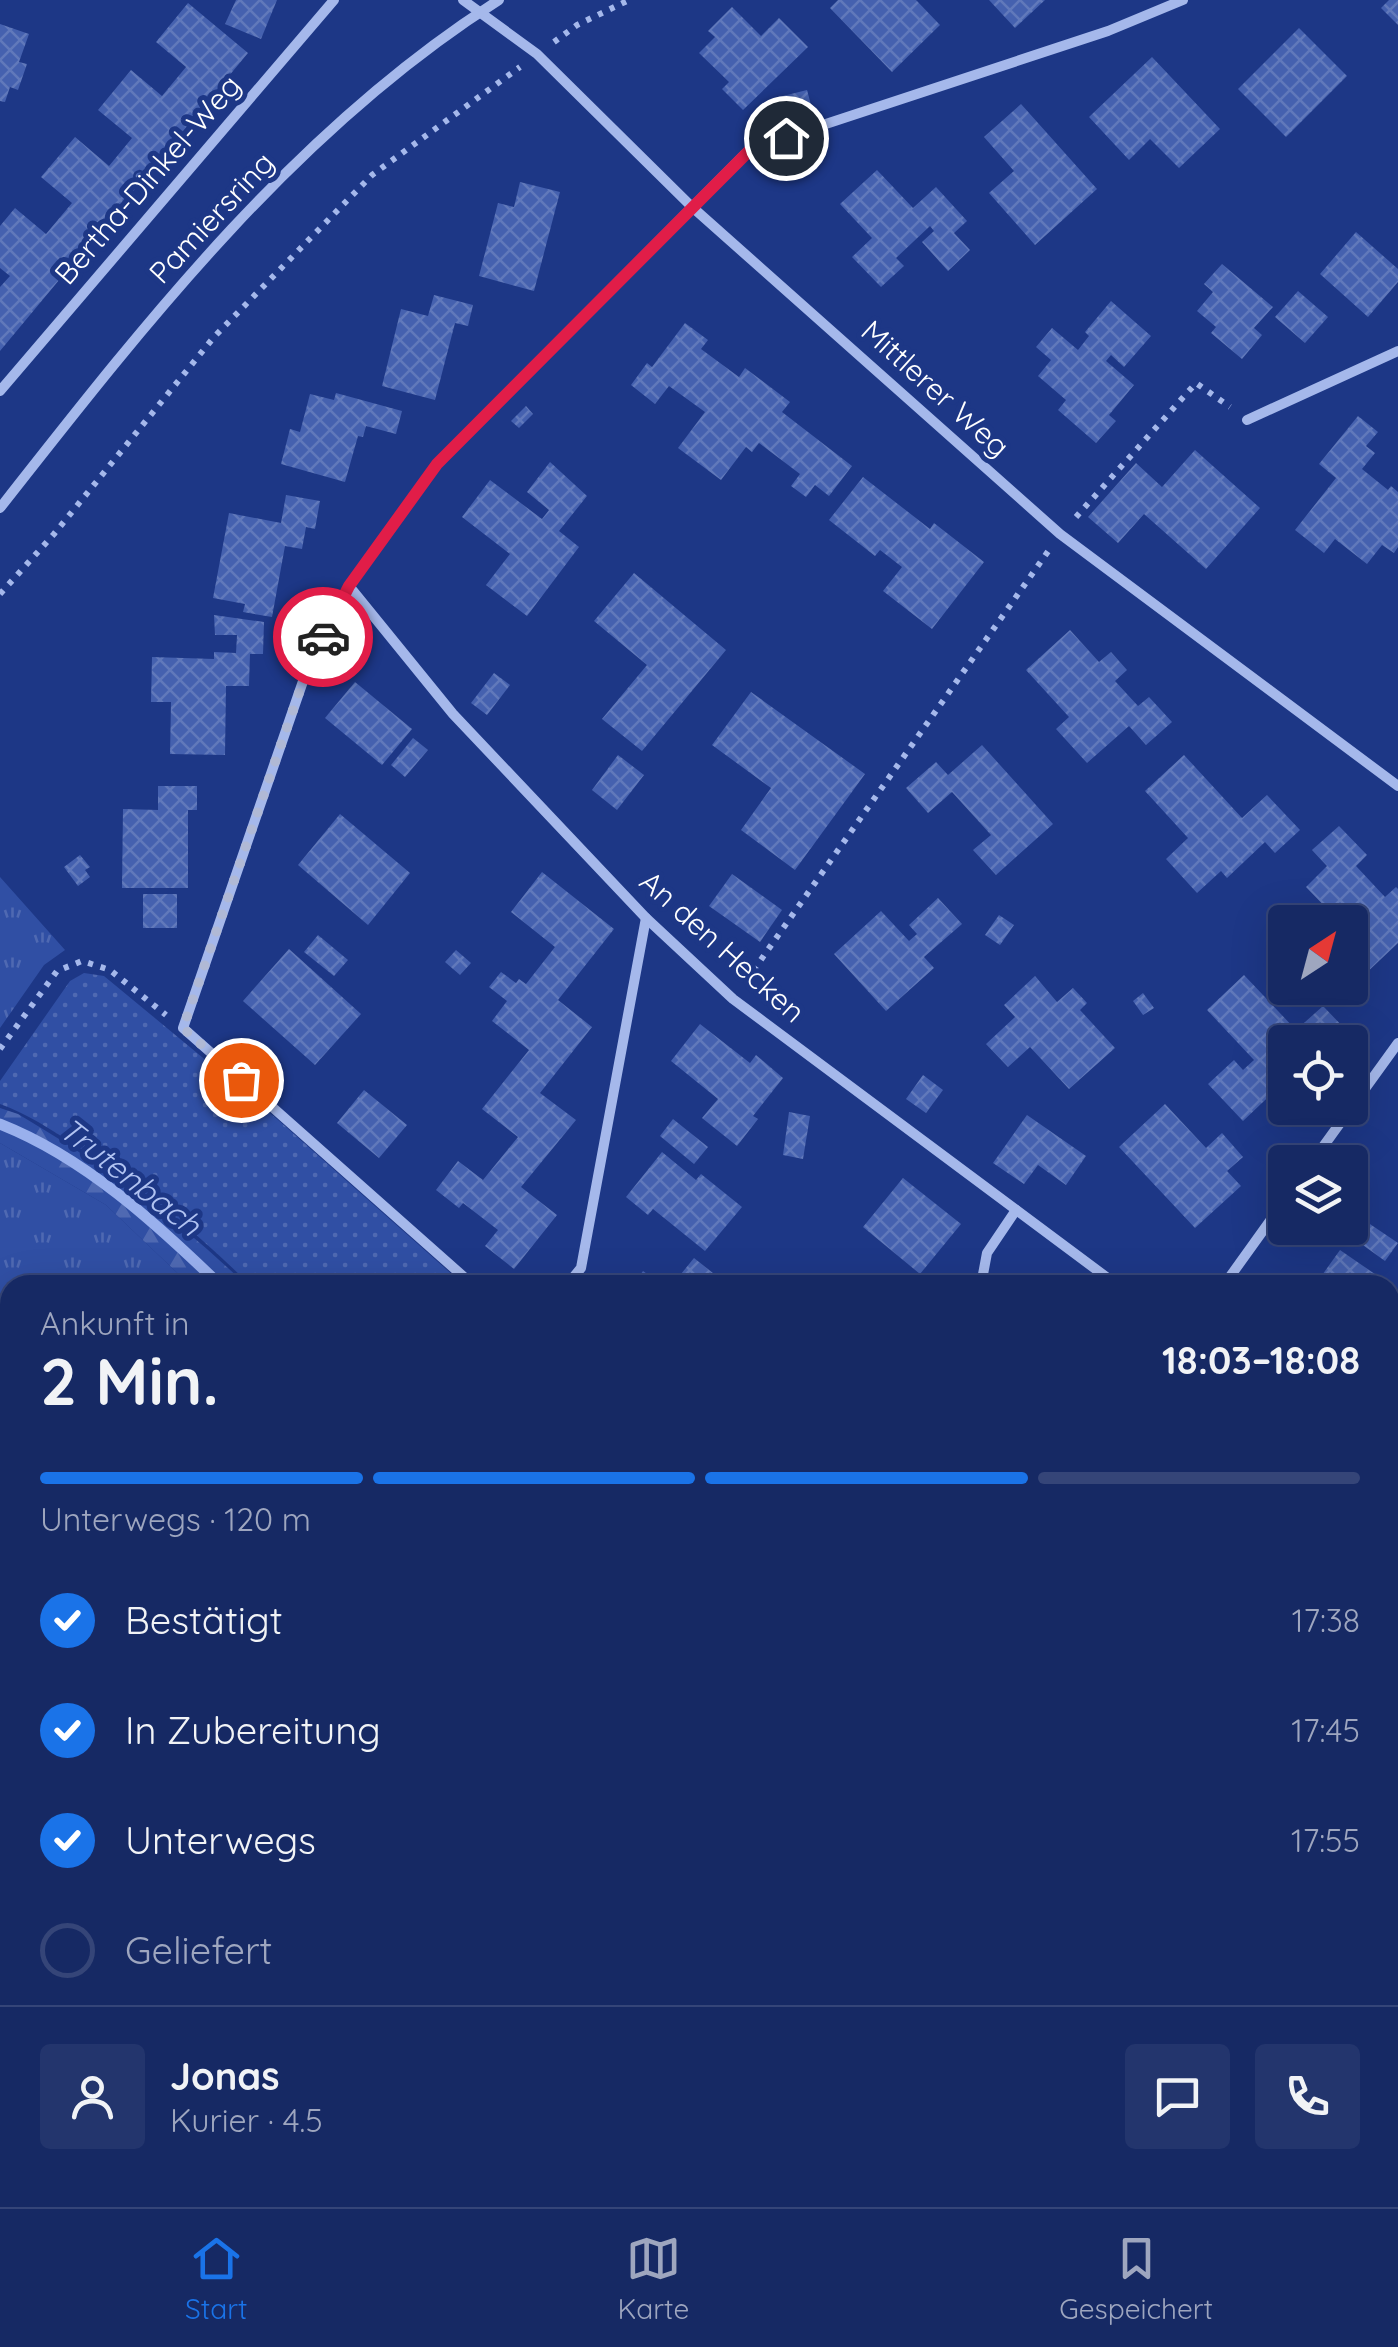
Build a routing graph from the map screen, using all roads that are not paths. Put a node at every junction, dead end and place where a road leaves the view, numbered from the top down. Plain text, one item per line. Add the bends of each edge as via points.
1 (334, 0) edge
2 (463, 0) edge
3 (499, 0) edge
4 (1183, 0) edge
5 (480, 12) junction
6 (692, 206) junction
7 (1398, 351) edge
8 (0, 391) edge
9 (1247, 420) road end
10 (0, 508) edge
11 (349, 586) junction
12 (1398, 786) edge
13 (646, 918) junction
14 (1398, 1044) edge
15 (1324, 1145) edge
16 (1016, 1210) junction
17 (1268, 1224) edge
18 (461, 1275) edge
19 (576, 1275) edge
20 (983, 1275) edge
21 (1104, 1275) edge
22 (1231, 1275) edge

1 - 8 street, Bertha-Dinkel-Weg
2 - 5 street, Mittlerer Weg
3 - 5 street, Pamiersring
4 - 6 street via 750,150
5 - 6 street, Mittlerer Weg via 537,54
5 - 10 street, Pamiersring via 332,128 229,233 124,350
6 - 11 street via 437,464
6 - 12 street, Mittlerer Weg via 1060,534
7 - 9 street
11 - 13 street, An den Hecken via 454,714
11 - 18 street via 310,661 183,1028
13 - 16 street, An den Hecken via 733,999
13 - 19 street
14 - 15 street
16 - 20 street via 988,1253
16 - 21 street, An den Hecken
17 - 22 street

